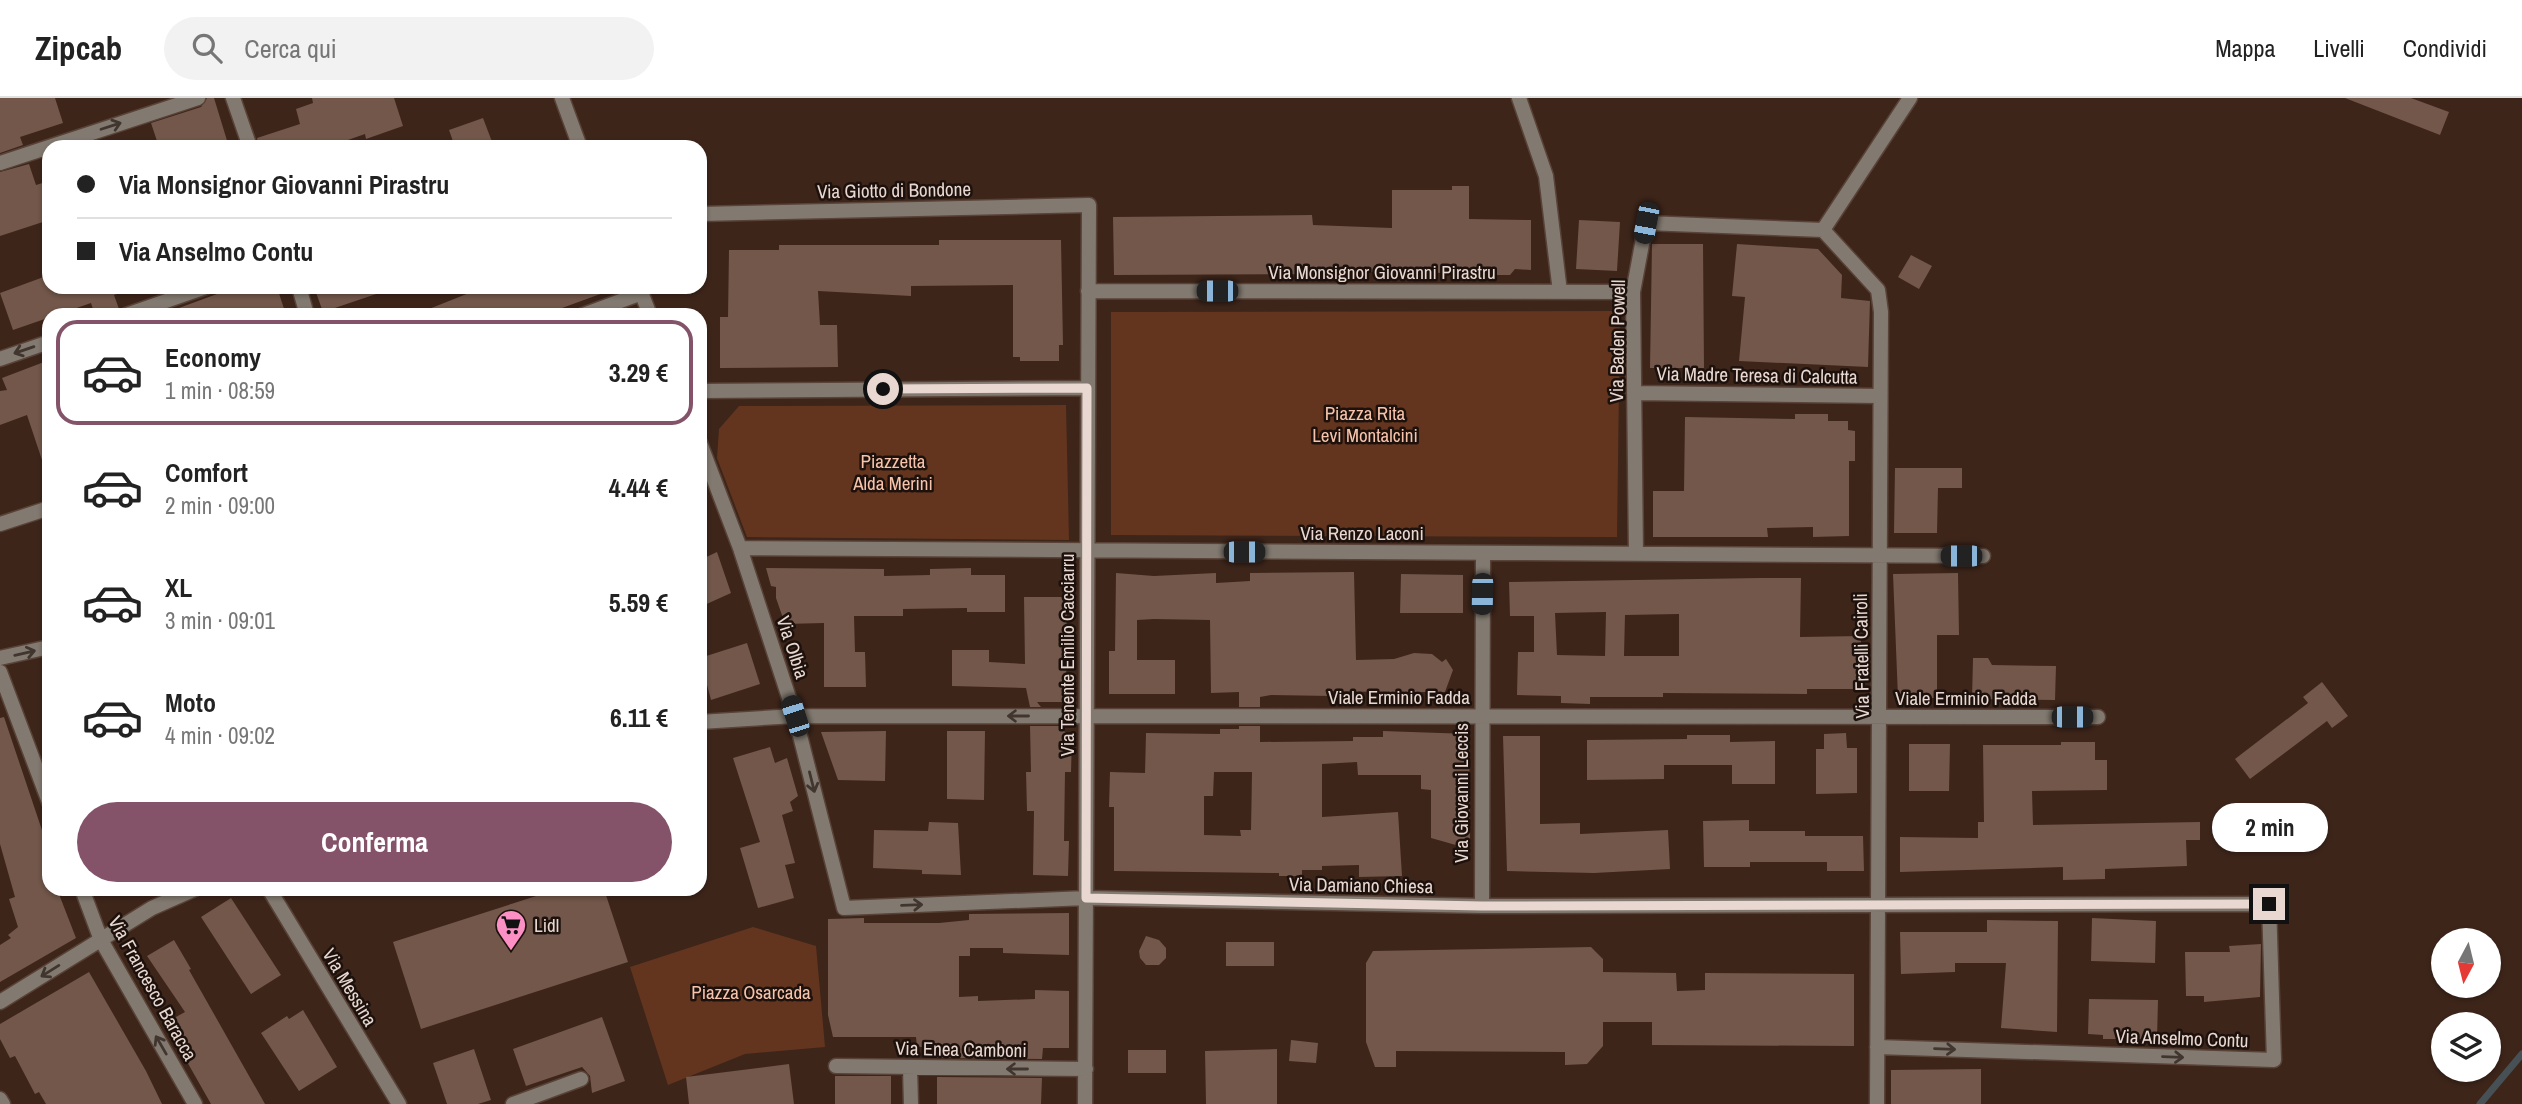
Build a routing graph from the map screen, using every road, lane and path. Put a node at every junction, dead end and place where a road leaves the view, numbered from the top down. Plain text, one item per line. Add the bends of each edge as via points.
1 (198, 98) edge
2 (233, 98) edge
3 (562, 98) edge
4 (1519, 98) edge
5 (1910, 98) edge
6 (70, 140) edge
7 (248, 140) edge
8 (577, 140) edge
9 (42, 149) edge
10 (0, 163) edge
11 (1089, 205) joint
12 (707, 214) edge
13 (1823, 230) junction
14 (1088, 291) junction
15 (1560, 292) junction
16 (1633, 292) junction
17 (186, 294) edge
18 (631, 294) edge
19 (146, 308) edge
20 (599, 308) edge
21 (42, 344) edge
22 (0, 359) edge
23 (1087, 388) junction
24 (707, 391) edge
25 (1634, 393) junction
26 (1880, 396) junction
27 (707, 461) edge
28 (42, 510) edge
29 (0, 524) edge
30 (740, 548) junction
31 (1086, 550) junction
32 (1483, 553) junction
33 (1636, 554) junction
34 (1879, 555) junction
35 (1983, 556) dead end
36 (42, 649) edge
37 (0, 658) edge
38 (0, 672) edge
39 (795, 716) junction
40 (1086, 716) junction
41 (1480, 716) junction
42 (1881, 717) junction
43 (2098, 717) dead end
44 (707, 722) edge
45 (42, 783) edge
46 (85, 896) edge
47 (179, 896) edge
48 (273, 896) edge
49 (1086, 898) junction
50 (1878, 905) junction
51 (1482, 906) junction
52 (844, 908) joint
53 (101, 940) junction
54 (0, 1002) edge
55 (1877, 1047) junction
56 (836, 1066) dead end
57 (910, 1068) junction
58 (1086, 1069) junction
59 (581, 1079) dead end
60 (0, 1099) edge
61 (3, 1104) edge
62 (195, 1104) edge
63 (399, 1104) edge
64 (513, 1104) edge
65 (911, 1104) edge
66 (1085, 1104) edge
67 (1877, 1104) edge

6 -> 1 street
2 - 7 street
3 - 8 street
4 - 15 street via 1546,176
5 - 13 street
10 -> 9 street
11 - 12 street, Via Giotto di Bondone
11 - 14 street, Via Tenente Emilio Cacciarru
13 - 16 street, Via Baden Powell via 1646,223
13 - 26 street, Via Fratelli Cairoli via 1878,290
14 - 15 street, Via Monsignor Giovanni Pirastru
14 - 23 street, Via Tenente Emilio Cacciarru
15 - 16 street, Via Monsignor Giovanni Pirastru
16 - 25 street, Via Baden Powell
17 - 19 street
18 - 20 street
21 -> 22 street
23 - 24 street
23 - 31 street, Via Tenente Emilio Cacciarru
25 - 26 street, Via Madre Teresa di Calcutta
25 - 33 street, Via Baden Powell
26 - 34 street, Via Fratelli Cairoli
27 - 30 street, Via Olbia
28 - 29 street
30 - 31 street, Via Renzo Laconi
30 - 39 street, Via Olbia
31 - 32 street, Via Renzo Laconi
31 - 40 street, Via Tenente Emilio Cacciarru
32 - 33 street, Via Renzo Laconi
32 - 41 street, Via Giovanni Leccis
33 - 34 street, Via Renzo Laconi
34 - 35 street, Via Renzo Laconi
34 - 42 street, Via Fratelli Cairoli
37 -> 36 street
38 - 45 street
40 -> 39 street, Viale Erminio Fadda
39 - 44 street, Viale Erminio Fadda
39 -> 52 street, Via Olbia
40 - 41 street, Viale Erminio Fadda
40 - 49 street, Via Tenente Emilio Cacciarru
41 - 42 street, Viale Erminio Fadda
41 - 51 street, Via Giovanni Leccis
42 - 43 street, Viale Erminio Fadda
42 - 50 street, Via Fratelli Cairoli
46 - 53 street, Via Francesco Baracca
47 - 53 street
48 - 63 street, Via Messina
49 - 51 street, Via Damiano Chiesa
52 -> 49 street, Via Damiano Chiesa
49 - 58 street, Via Tenente Emilio Cacciarru
50 - 51 street, Via Damiano Chiesa
50 - 55 street, Via Fratelli Cairoli
55 -> 50 street, Via Anselmo Contu via 2274,1060 2269,904
53 -> 54 street
62 -> 53 street, Via Francesco Baracca
55 - 67 street, Via Fratelli Cairoli
56 - 57 street, Via Enea Camboni
58 -> 57 street, Via Enea Camboni
57 - 65 street
58 - 66 street, Via Tenente Emilio Cacciarru
59 - 64 street
60 - 61 street

